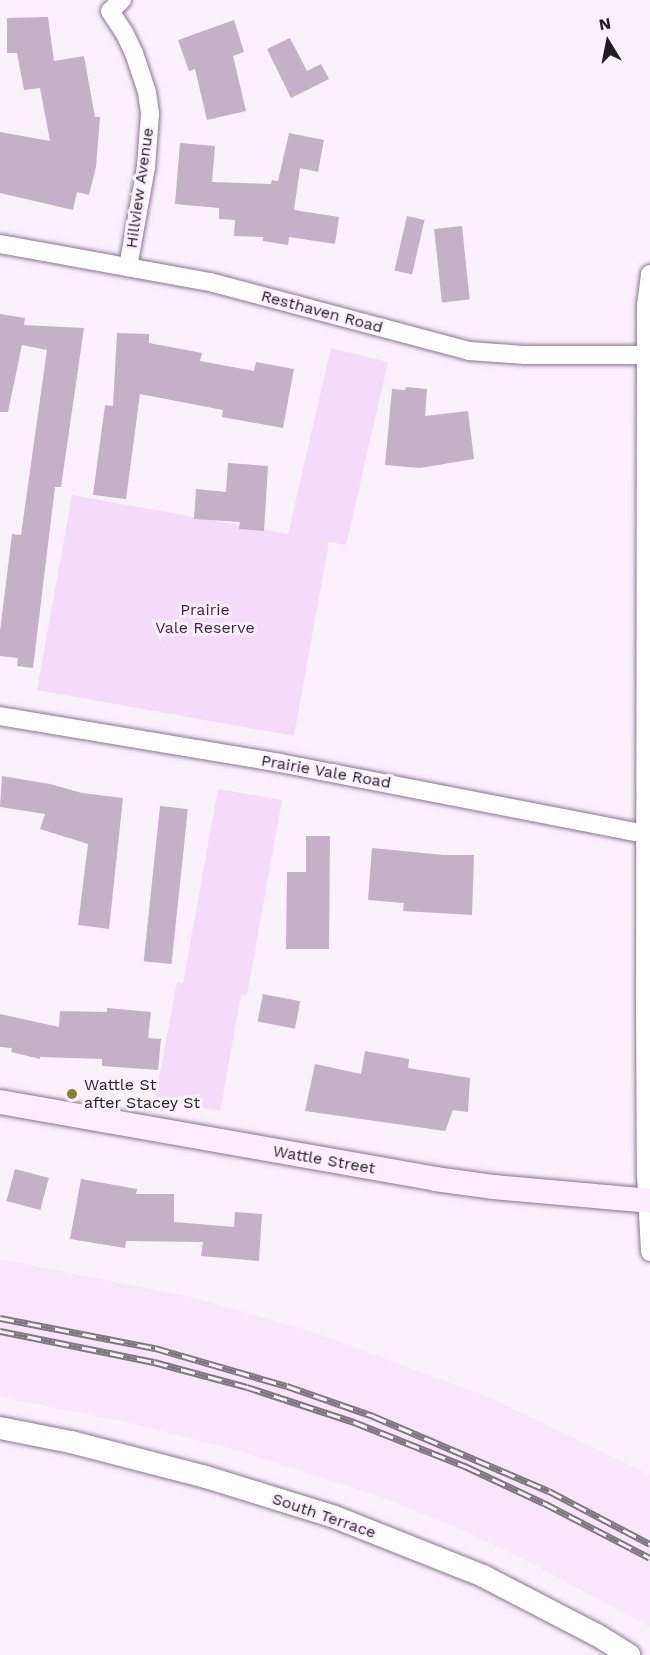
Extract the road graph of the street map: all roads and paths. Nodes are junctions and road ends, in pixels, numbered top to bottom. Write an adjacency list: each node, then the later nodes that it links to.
1 (111, 4): 3 (street, Hillview Avenue)
2 (0, 244): 3 (street, Resthaven Road)
3 (128, 267): 5 (street, Resthaven Road)
4 (650, 274): 5 (street)
5 (646, 355): 7 (street)
6 (0, 716): 7 (street, Prairie Vale Road)
7 (649, 835): 9 (street)
8 (0, 1102): 9 (main road, Wattle Street)
9 (648, 1200): 10 (street)
10 (650, 1252)
11 (0, 1428): 12 (street, South Terrace)
12 (629, 1655)

